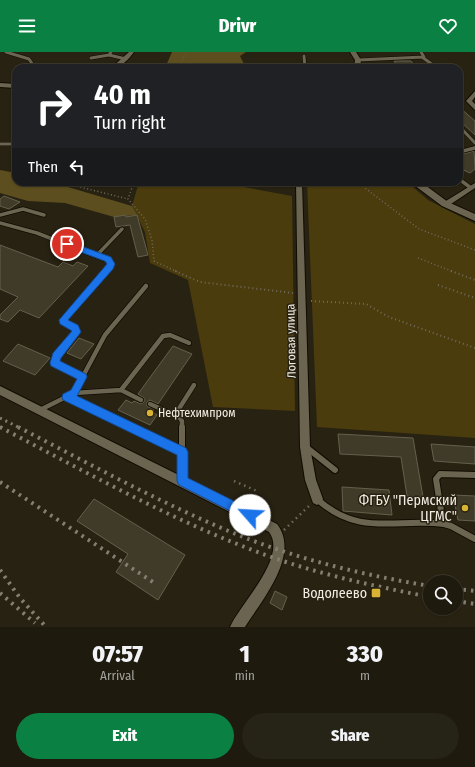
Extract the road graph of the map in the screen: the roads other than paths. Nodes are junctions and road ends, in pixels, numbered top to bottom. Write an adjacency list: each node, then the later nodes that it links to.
1 (6, 52): 11 (lane)
2 (132, 52): 9 (street)
3 (353, 52): 10 (street)
4 (421, 52): 7 (lane)
5 (110, 53): 8 (lane); 9 (lane)
6 (304, 56): 13 (lane)
7 (422, 57): 10 (lane); 15 (lane)
8 (91, 58)
9 (126, 59): 12 (street)
10 (358, 60): 14 (street)
11 (32, 64)
12 (119, 64)
13 (305, 64)
14 (358, 64)
15 (434, 64)
16 (0, 85): 17 (street)
17 (12, 86)
18 (475, 93): 19 (street)
19 (475, 108)
20 (463, 130): 21 (lane)
21 (475, 143)
22 (0, 144): 23 (lane)
23 (12, 144)
24 (475, 148): 25 (lane)
25 (463, 151)
26 (463, 181): 29 (lane)
27 (300, 186): 49 (street, Логовая улица)
28 (420, 186): 30 (street)
29 (473, 186): 30 (street)
30 (445, 204): 33 (street)
31 (0, 215): 32 (lane)
32 (44, 215)
33 (475, 218)
34 (0, 223): 36 (lane)
35 (122, 229): 36 (lane)
36 (97, 255): 39 (lane)
37 (146, 286): 39 (lane)
38 (189, 343): 42 (lane)
39 (82, 377): 43 (lane)
40 (194, 385): 48 (lane)
41 (0, 390): 47 (street)
42 (121, 390): 43 (lane); 45 (lane)
43 (74, 393): 44 (lane)
44 (67, 397): 47 (lane); 50 (lane)
45 (142, 400)
46 (150, 404): 48 (lane)
47 (40, 410): 53 (street)
48 (175, 415): 50 (lane)
49 (305, 447): 51 (lane); 54 (street, Логовая улица)
50 (183, 452): 53 (lane)
51 (335, 470)
52 (475, 475): 55 (lane)
53 (182, 481): 57 (street)
54 (317, 499): 55 (lane)
55 (443, 524): 56 (lane)
56 (475, 539)
57 (237, 627)

